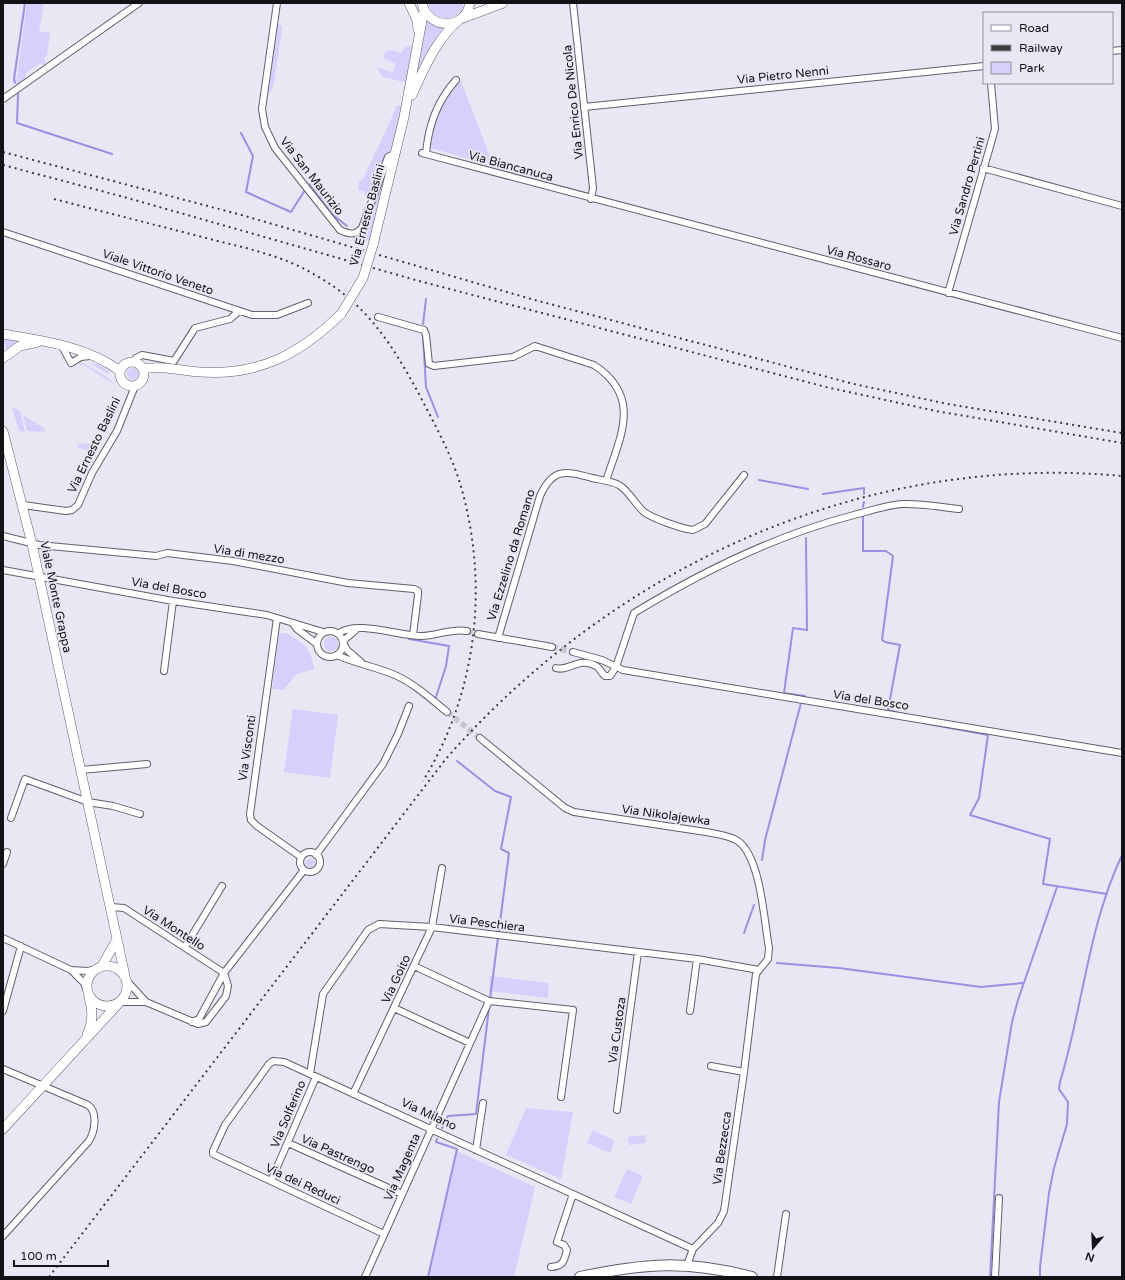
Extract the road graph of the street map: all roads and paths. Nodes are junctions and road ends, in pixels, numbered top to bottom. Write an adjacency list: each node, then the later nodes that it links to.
1 (139, 3): 14 (street)
2 (277, 3): 17 (street, Via San Maurizio)
3 (409, 3): 10 (main road)
4 (416, 3): 8 (main road)
5 (470, 3): 9 (main road)
6 (502, 3): 9 (main road)
7 (572, 3): 16 (street, Via Enrico De Nicola)
8 (423, 7): 9 (main road); 10 (main road, Via Ernesto Baslini)
9 (461, 19): 15 (main road, Via Ernesto Baslini)
10 (418, 36): 15 (main road, Via Ernesto Baslini)
11 (983, 66): 16 (street, Via Pietro Nenni)
12 (456, 80): 19 (street, Via Biancanuca)
13 (991, 84): 18 (street, Via Sandro Pertini)
14 (6, 97)
15 (407, 106): 17 (main road, Via Ernesto Baslini)
16 (584, 107): 19 (street, Via Enrico De Nicola)
17 (396, 153): 35 (main road, Via Ernesto Baslini, bridge)
18 (983, 168): 20 (street); 22 (street, Via Sandro Pertini)
19 (591, 199): 22 (street, Via Rossaro)
20 (1122, 206)
21 (3, 232): 24 (street, Viale Vittorio Veneto)
22 (948, 293): 27 (street, Via Rossaro)
23 (308, 303): 24 (street, Viale Vittorio Veneto)
24 (239, 311): 33 (street)
25 (378, 317): 39 (street)
26 (3, 334): 28 (main road, Via Ernesto Baslini)
27 (1122, 338)
28 (41, 341): 29 (main road, Via Ernesto Baslini); 31 (main road, Via Ernesto Baslini)
29 (62, 346): 30 (main road, Via Ernesto Baslini); 30 (street)
30 (93, 355): 32 (main road, Via Ernesto Baslini)
31 (3, 358)
32 (106, 361): 33 (main road, Via Ernesto Baslini); 34 (main road, Via Ernesto Baslini)
33 (130, 363): 34 (main road); 35 (main road)
34 (120, 372): 36 (main road, Via Ernesto Baslini)
35 (144, 373): 36 (main road, Via Ernesto Baslini)
36 (135, 386): 40 (street, Via Ernesto Baslini)
37 (3, 431): 40 (main road, Viale Monte Grappa)
38 (744, 475): 39 (street, Via Ezzelino da Romano)
39 (606, 482): 55 (street, Via Ezzelino da Romano)
40 (23, 505): 43 (main road, Viale Monte Grappa)
41 (959, 509): 62 (street)
42 (3, 536): 43 (street, Via di mezzo)
43 (32, 544): 45 (main road, Viale Monte Grappa); 54 (street, Via di mezzo)
44 (3, 570): 45 (street, Via del Bosco)
45 (39, 576): 46 (street, Via del Bosco); 70 (main road, Viale Monte Grappa)
46 (173, 601): 47 (street, Via del Bosco); 64 (street)
47 (277, 618): 48 (street, Via del Bosco); 76 (street, Via Visconti)
48 (293, 624): 50 (street, Via del Bosco); 57 (street, Via del Bosco)
49 (357, 629): 52 (street); 54 (street); 56 (street)
50 (323, 632): 52 (street); 57 (street)
51 (467, 632): 54 (street)
52 (339, 634): 56 (street)
53 (478, 634): 55 (street)
54 (412, 635)
55 (498, 638): 58 (street)
56 (344, 642): 60 (street); 61 (street)
57 (317, 644): 60 (street)
58 (552, 647)
59 (573, 652): 62 (street, Via del Bosco)
60 (337, 655): 61 (street)
61 (361, 662): 66 (street)
62 (616, 667): 63 (street); 68 (street, Via del Bosco)
63 (556, 668)
64 (164, 671)
65 (410, 706): 75 (street)
66 (447, 712)
67 (480, 738): 91 (street, Via Nikolajewka)
68 (1122, 753)
69 (147, 764): 70 (street)
70 (81, 770): 71 (main road, Viale Monte Grappa)
71 (88, 802): 72 (street); 73 (street); 81 (main road, Viale Monte Grappa)
72 (140, 814)
73 (11, 818)
74 (7, 852): 77 (street)
75 (316, 855): 76 (street); 79 (street)
76 (301, 857): 79 (street)
77 (3, 864)
78 (442, 868): 82 (street, Via Goito)
79 (304, 870): 93 (street)
80 (222, 886): 86 (street)
81 (110, 907): 84 (main road, Viale Monte Grappa); 86 (street, Via Montello)
82 (432, 927): 87 (street, Via Peschiera); 89 (street, Via Goito); 110 (street, Via Peschiera)
83 (3, 938): 85 (street)
84 (116, 941): 90 (main road); 94 (main road, Viale Monte Grappa)
85 (21, 946): 92 (street); 102 (street)
86 (185, 947): 93 (street, Via Montello)
87 (638, 952): 88 (street, Via Peschiera); 116 (street, Via Custoza)
88 (697, 959): 91 (street, Via Peschiera); 103 (street)
89 (414, 966): 98 (street); 101 (street, Via Goito)
90 (99, 968): 92 (street); 94 (main road); 97 (main road)
91 (760, 969): 109 (street, Via Nikolajewka)
92 (71, 970): 97 (street)
93 (224, 973): 95 (street); 96 (street)
94 (126, 979): 99 (main road); 100 (street)
95 (218, 987): 96 (street); 104 (street)
96 (227, 992): 104 (street)
97 (88, 993): 99 (main road); 105 (main road)
98 (489, 1001): 106 (street, Via Magenta); 114 (street)
99 (120, 1002): 100 (street); 105 (main road)
100 (146, 1002): 104 (street)
101 (394, 1008): 106 (street); 113 (street, Via Goito)
102 (3, 1011)
103 (690, 1011)
104 (192, 1022)
105 (85, 1040): 112 (main road)
106 (470, 1043): 118 (street, Via Magenta)
107 (711, 1066): 109 (street)
108 (3, 1069): 112 (street)
109 (744, 1072): 129 (street, Via Bezzecca)
110 (310, 1074): 111 (street, Via Milano); 121 (street, Via Milano)
111 (316, 1077): 113 (street, Via Milano); 119 (street, Via Solferino)
112 (42, 1086): 117 (main road); 128 (street)
113 (354, 1094): 118 (street, Via Milano)
114 (561, 1097)
115 (483, 1103): 120 (street)
116 (617, 1110)
117 (3, 1129)
118 (431, 1130): 120 (street, Via Milano); 123 (street, Via Magenta)
119 (288, 1143): 122 (street, Via Solferino); 123 (street, Via Pastrengo)
120 (476, 1150): 124 (street, Via Milano)
121 (213, 1154): 122 (street, Via dei Reduci)
122 (271, 1181): 127 (street, Via dei Reduci)
123 (402, 1194): 127 (street, Via Magenta)
124 (573, 1194): 129 (street, Via Milano); 131 (street)
125 (999, 1198): 136 (street)
126 (786, 1214): 135 (street)
127 (384, 1234): 132 (street, Via Magenta)
128 (3, 1236)
129 (693, 1249): 130 (street)
130 (687, 1265): 133 (main road); 134 (main road)
131 (551, 1267)
132 (365, 1277)
133 (580, 1277)
134 (752, 1277)
135 (777, 1277)
136 (995, 1277)

